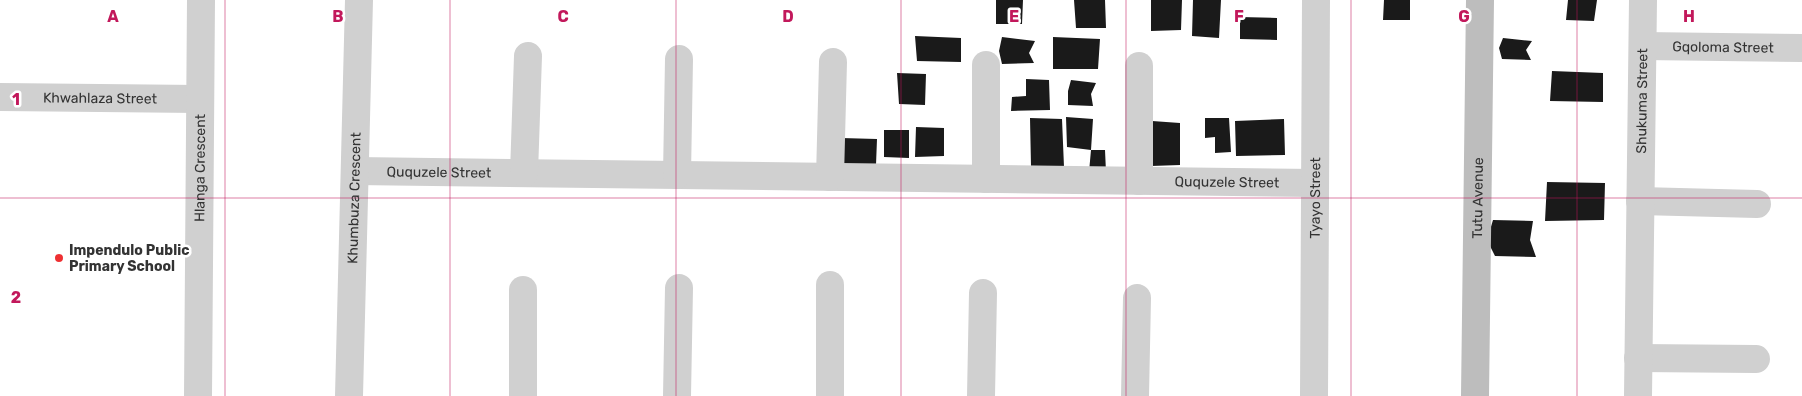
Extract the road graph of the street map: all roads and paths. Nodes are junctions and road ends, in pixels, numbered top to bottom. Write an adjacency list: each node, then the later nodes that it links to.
1 (201, 0): 14 (street, Hlanga Crescent)
2 (359, 0): 15 (street, Khumbuza Crescent)
3 (1316, 0): 21 (street, Tyayo Street)
4 (1480, 0): 39 (street, Tutu Avenue)
5 (1644, 0): 6 (street, Shukuma Street)
6 (1643, 46): 7 (street, Gqoloma Street); 22 (street, Shukuma Street)
7 (1802, 48)
8 (528, 56): 16 (street)
9 (679, 59): 17 (street)
10 (833, 62): 18 (street)
11 (986, 65): 19 (street)
12 (1140, 66): 20 (street)
13 (0, 97): 14 (street, Khwahlaza Street)
14 (199, 99): 31 (street, Hlanga Crescent)
15 (355, 171): 16 (street, Ququzele Street); 32 (street, Khumbuza Crescent)
16 (524, 173): 17 (street, Ququzele Street)
17 (677, 175): 18 (street, Ququzele Street)
18 (830, 177): 19 (street, Ququzele Street)
19 (986, 179): 20 (street, Ququzele Street)
20 (1139, 182): 21 (street, Ququzele Street)
21 (1315, 183): 38 (street, Tyayo Street)
22 (1640, 201): 23 (street); 29 (street, Shukuma Street)
23 (1757, 204)
24 (830, 285): 35 (street)
25 (679, 288): 34 (street)
26 (523, 290): 33 (street)
27 (984, 293): 36 (street)
28 (1137, 298): 37 (street)
29 (1638, 358): 30 (street); 40 (street, Shukuma Street)
30 (1756, 359)
31 (198, 396)
32 (349, 396)
33 (523, 396)
34 (677, 396)
35 (830, 396)
36 (981, 396)
37 (1135, 396)
38 (1314, 396)
39 (1475, 396)
40 (1638, 396)

